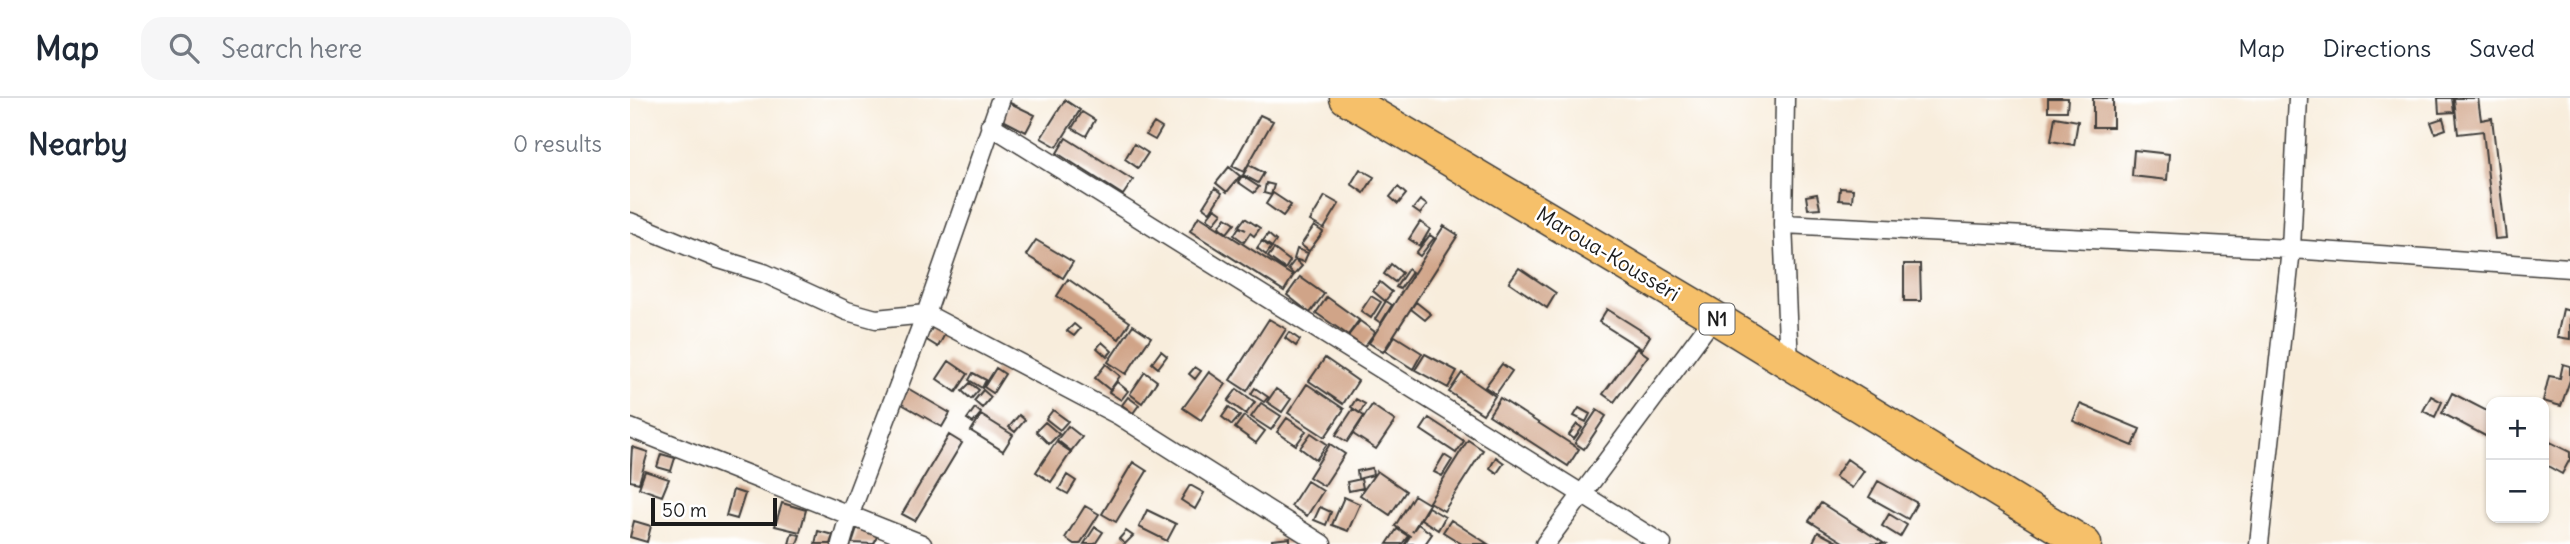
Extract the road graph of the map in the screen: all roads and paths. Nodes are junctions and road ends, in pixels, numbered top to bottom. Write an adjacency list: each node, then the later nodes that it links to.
1 (1001, 98): 5 (street)
2 (1346, 98): 11 (highway, Maroua-Kousséri / N1)
3 (1785, 98): 7 (street)
4 (2298, 98): 8 (street)
5 (990, 125): 10 (street); 14 (street)
6 (630, 222): 10 (street)
7 (1783, 225): 8 (street); 12 (street)
8 (2291, 249): 9 (street); 22 (street)
9 (2570, 268)
10 (926, 314): 15 (street); 18 (street)
11 (1714, 317): 12 (highway, Maroua-Kousséri / N1); 14 (street)
12 (1789, 364): 21 (highway, Maroua-Kousséri / N1)
13 (630, 428): 15 (street)
14 (1583, 496): 19 (street); 20 (street)
15 (849, 516): 16 (street); 17 (street)
16 (841, 544)
17 (922, 544)
18 (1322, 544)
19 (1545, 544)
20 (1662, 544)
21 (2085, 544)
22 (2259, 544)

